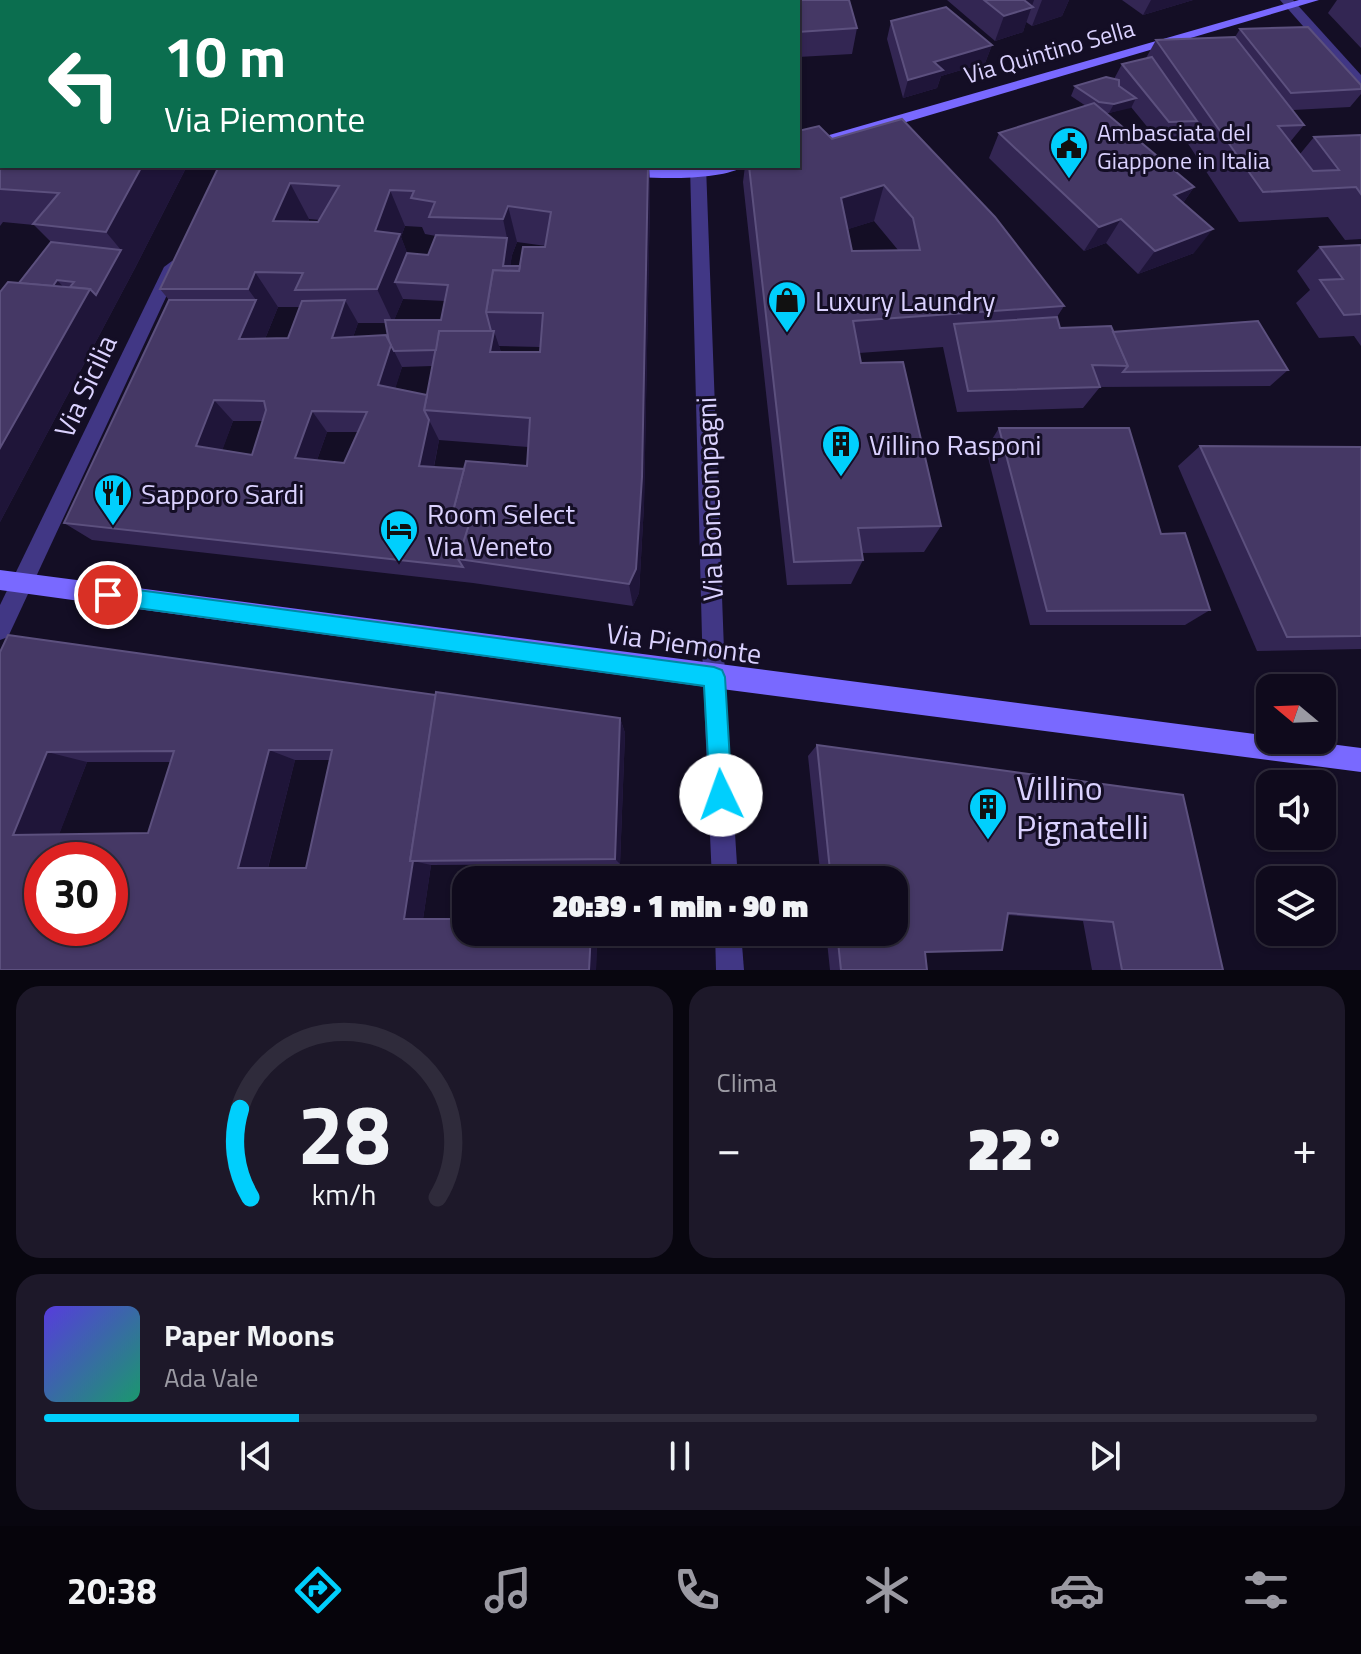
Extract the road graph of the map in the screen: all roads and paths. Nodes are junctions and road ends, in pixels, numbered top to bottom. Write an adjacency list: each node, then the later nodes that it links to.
1 (1313, 0): 2 (street, Via Quintino Sella)
2 (1289, 3): 3 (street); 4 (street, Via Quintino Sella)
3 (1361, 83)
4 (800, 148)
5 (603, 169): 6 (street)
6 (698, 169): 11 (street, Via Boncompagni)
7 (180, 251): 9 (street, Via Sicilia)
8 (0, 580): 9 (street, Via Piemonte)
9 (23, 583): 10 (street, Via Sicilia); 11 (street, Via Piemonte)
10 (0, 629)
11 (714, 677): 12 (street, Via Piemonte); 13 (street, Via Boncompagni)
12 (1361, 760)
13 (724, 866)
14 (729, 946): 15 (street)
15 (730, 970)

